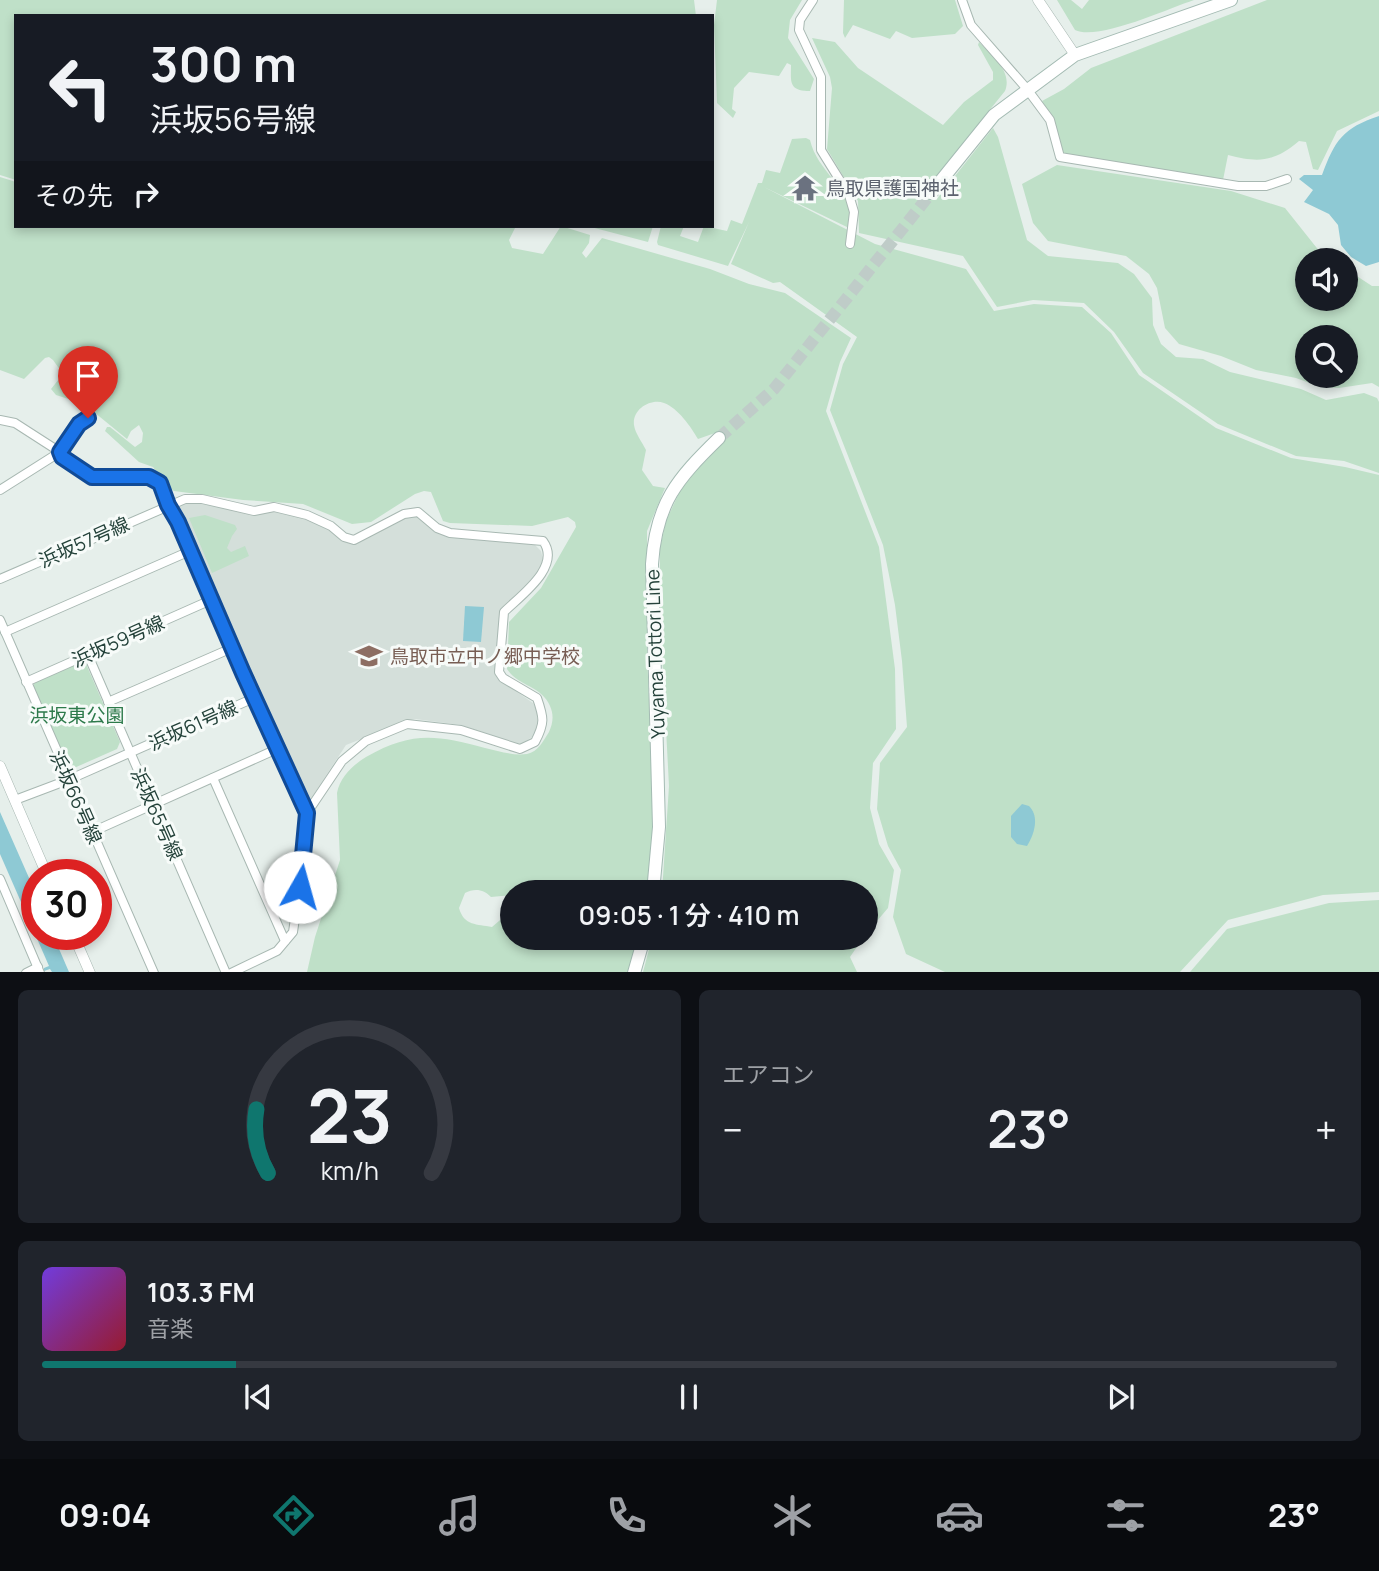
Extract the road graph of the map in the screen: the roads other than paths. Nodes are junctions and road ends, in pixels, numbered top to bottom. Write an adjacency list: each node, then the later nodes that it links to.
1 (813, 0): 9 (street)
2 (962, 0): 6 (street)
3 (1038, 0): 5 (street)
4 (1231, 0): 5 (main road)
5 (1075, 55): 6 (main road)
6 (1027, 89): 7 (street); 8 (main road)
7 (1287, 179)
8 (932, 192)
9 (850, 244)
10 (88, 418): 13 (street)
11 (0, 420): 13 (street)
12 (719, 438): 37 (main road, Yuyama Tottori Line)
13 (60, 452): 14 (street); 15 (street)
14 (0, 490)
15 (168, 505): 16 (street); 17 (street, 浜坂57号線); 33 (street, 浜坂57号線)
16 (190, 551): 18 (street); 20 (street)
17 (0, 579)
18 (211, 600): 21 (street); 22 (street, 浜坂59号線)
19 (0, 620): 20 (street, 浜坂66号線)
20 (5, 632): 23 (street, 浜坂66号線)
21 (232, 648): 24 (street); 25 (street)
22 (88, 655): 23 (street, 浜坂59号線); 25 (street, 浜坂65号線)
23 (26, 682): 30 (street, 浜坂66号線)
24 (254, 698): 26 (street); 27 (street, 浜坂61号線)
25 (108, 702): 27 (street, 浜坂65号線)
26 (277, 749): 29 (street); 33 (street)
27 (130, 753): 30 (street, 浜坂61号線); 32 (street, 浜坂65号線)
28 (0, 766): 31 (street)
29 (213, 778): 32 (street); 38 (street)
30 (68, 780): 31 (street, 浜坂61号線); 34 (street, 浜坂66号線)
31 (15, 800): 35 (street)
32 (152, 804): 34 (street); 45 (street, 浜坂65号線)
33 (307, 813): 38 (street)
34 (92, 832): 44 (street, 浜坂66号線)
35 (40, 859)
36 (0, 879): 41 (street)
37 (654, 880)
38 (285, 941): 46 (street)
39 (80, 950): 43 (street)
40 (640, 950): 47 (main road)
41 (39, 970): 42 (street)
42 (26, 972)
43 (90, 972)
44 (154, 972)
45 (226, 972)
46 (231, 972)
47 (634, 972)

